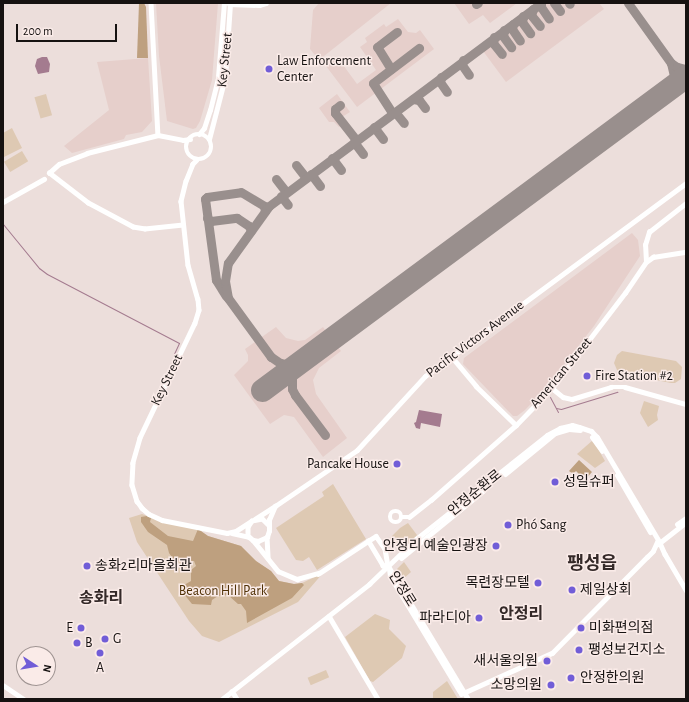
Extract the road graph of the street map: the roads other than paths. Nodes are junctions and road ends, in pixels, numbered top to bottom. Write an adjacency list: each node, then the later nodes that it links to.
1 (151, 3): 6 (street)
2 (224, 3): 3 (main road); 5 (main road, Key Street)
3 (230, 3): 4 (main road); 8 (main road, Key Street)
4 (266, 3)
5 (199, 134): 7 (street); 8 (street)
6 (158, 135): 9 (street); 18 (street)
7 (190, 139): 9 (street); 10 (street)
8 (209, 139): 12 (street)
9 (183, 140): 10 (street)
10 (186, 146): 11 (street)
11 (192, 158): 12 (street); 13 (street)
12 (198, 160): 13 (street)
13 (193, 164): 18 (street, Key Street)
14 (44, 179): 16 (street)
15 (686, 183): 21 (main road, Pacific Victors Avenue)
16 (3, 202)
17 (686, 203): 20 (street)
18 (183, 225): 31 (street, Key Street)
19 (686, 252): 20 (street)
20 (646, 262): 22 (street, American Street)
21 (452, 356): 24 (street); 25 (main road, Pacific Victors Avenue)
22 (552, 388): 23 (street); 24 (street, American Street)
23 (686, 404)
24 (516, 425): 26 (street, American Street)
25 (275, 506): 28 (street); 30 (street)
26 (402, 518)
27 (686, 518): 35 (main road)
28 (252, 521): 30 (street); 31 (street); 33 (street)
29 (686, 522): 35 (main road)
30 (268, 525): 32 (street)
31 (229, 532): 33 (street, Key Street)
32 (267, 537): 33 (street); 36 (street)
33 (251, 539): 36 (street)
34 (368, 541): 36 (street); 37 (street); 37 (street)
35 (658, 542): 37 (main road, 안정순환로); 37 (main road, 안정순환로); 38 (street, 안정순환로); 42 (street)
36 (268, 558)
37 (388, 566): 39 (main road, 안정순환로); 42 (main road, 안정로)
38 (686, 590)
39 (329, 616): 41 (main road, 안정순환로); 46 (street)
40 (3, 685): 43 (street)
41 (232, 691): 44 (main road, 안정순환로); 45 (street)
42 (463, 695): 47 (main road, 안정로)
43 (24, 699)
44 (222, 699)
45 (237, 699)
46 (378, 699)
47 (468, 699)

